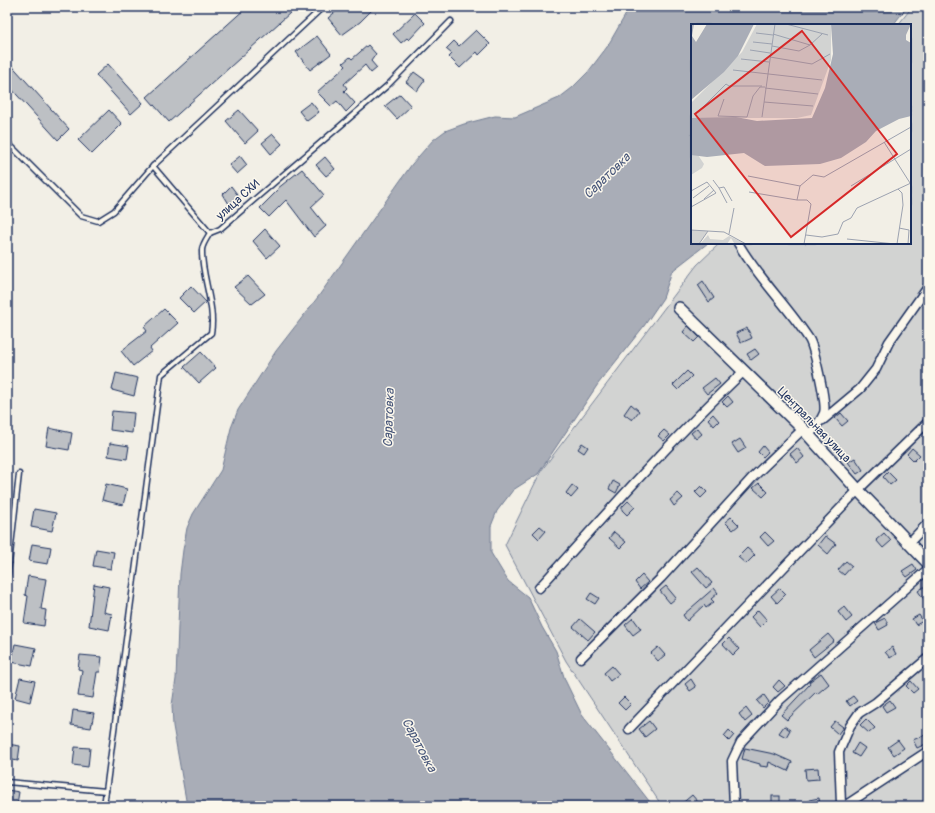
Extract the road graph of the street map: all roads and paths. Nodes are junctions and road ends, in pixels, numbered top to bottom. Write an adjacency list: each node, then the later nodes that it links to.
1 (324, 7): 4 (lane)
2 (451, 21): 5 (lane, улица СХИ)
3 (7, 142): 4 (lane)
4 (153, 166): 5 (lane, улица СХИ)
5 (210, 233): 26 (lane)
6 (739, 244): 11 (street)
7 (928, 287): 11 (street)
8 (678, 308): 9 (street, Центральная улица)
9 (743, 372): 12 (street, Центральная улица); 20 (street)
10 (928, 422): 14 (street)
11 (818, 424): 12 (street)
12 (806, 432): 14 (street, Центральная улица); 21 (street)
13 (19, 474): 19 (lane)
14 (858, 490): 16 (street, Центральная улица); 23 (street)
15 (928, 524): 16 (street)
16 (909, 543): 17 (street, Центральная улица)
17 (928, 563)
18 (928, 568): 29 (street)
19 (7, 582)
20 (539, 588)
21 (581, 658)
22 (928, 658): 27 (street)
23 (629, 729)
24 (928, 751): 27 (street)
25 (7, 782): 26 (lane)
26 (106, 791): 28 (lane)
27 (841, 805)
28 (104, 806)
29 (734, 806)

